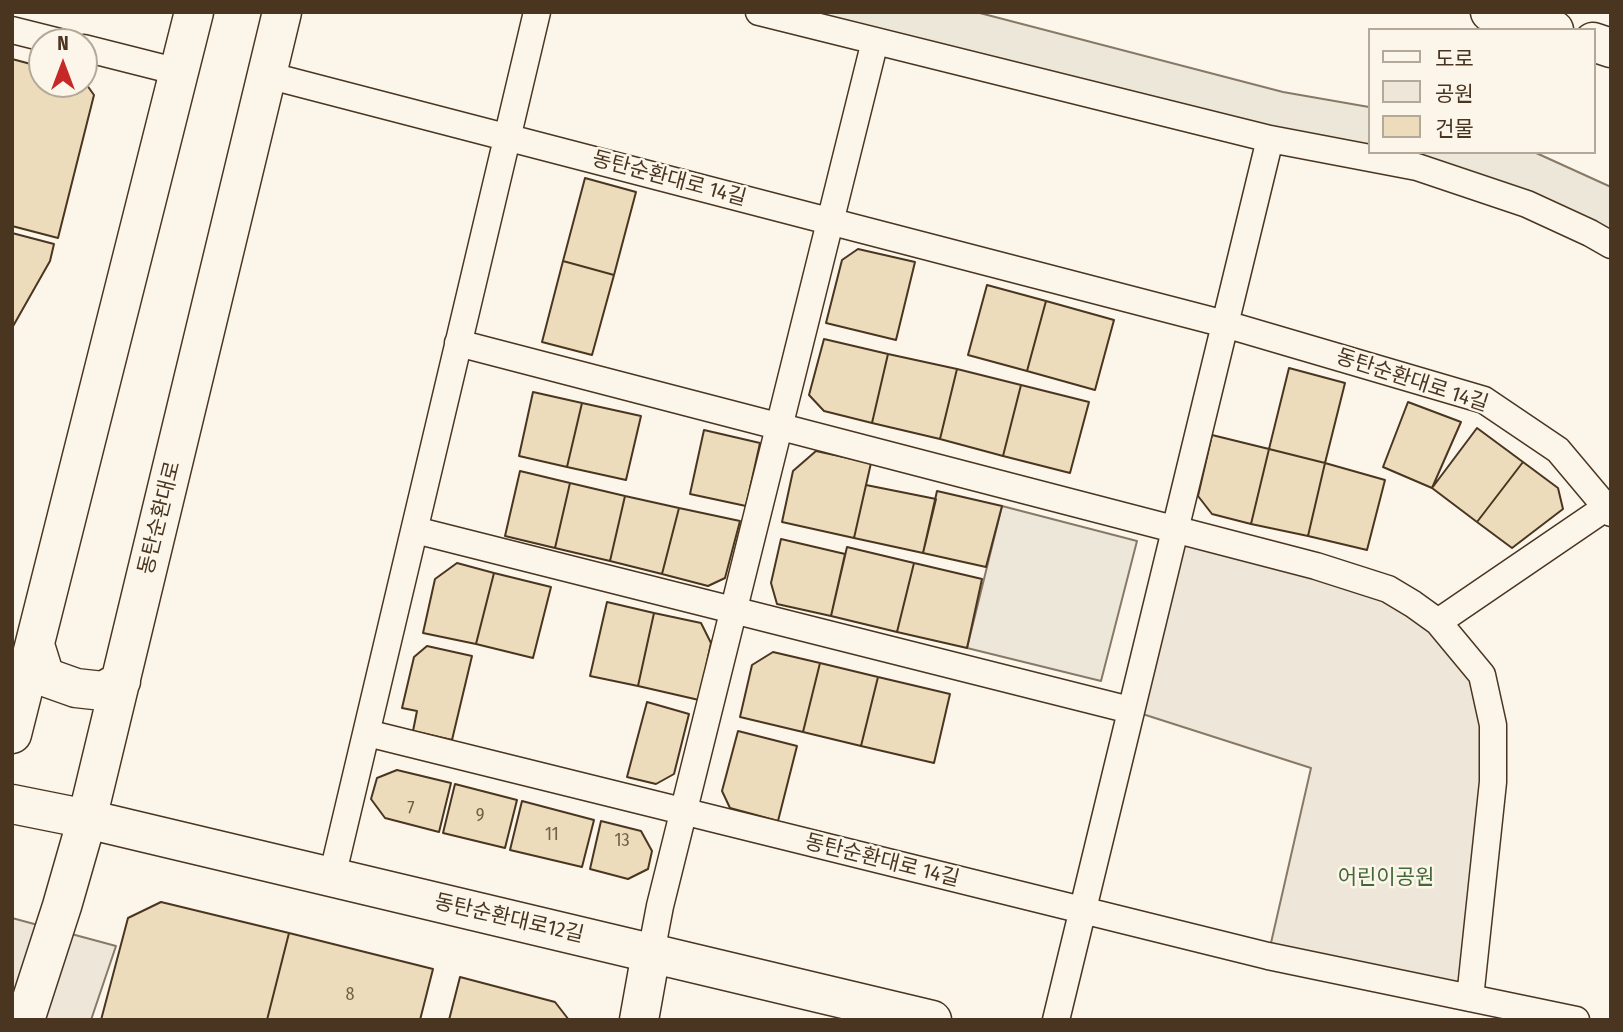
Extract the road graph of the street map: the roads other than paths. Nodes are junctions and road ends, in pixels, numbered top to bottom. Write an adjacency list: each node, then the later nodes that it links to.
1 (194, 12): 9 (main road)
2 (282, 12): 10 (main road, 동탄순환대로)
3 (537, 12): 11 (street)
4 (759, 12): 7 (street)
5 (1490, 12): 6 (main road)
6 (1547, 28)
7 (875, 41): 12 (street); 13 (street)
8 (98, 52): 9 (street)
9 (179, 72): 23 (main road)
10 (267, 75): 11 (street, 동탄순환대로 14길); 24 (main road, 동탄순환대로)
11 (507, 137): 13 (street, 동탄순환대로 14길); 16 (street)
12 (1270, 139): 14 (street); 15 (street)
13 (830, 221): 15 (street, 동탄순환대로 14길); 17 (street)
14 (1611, 245)
15 (1225, 324): 18 (street, 동탄순환대로 14길); 19 (street)
16 (458, 343): 17 (street); 20 (street)
17 (779, 426): 19 (street); 21 (street)
18 (1609, 508): 22 (street, 동탄순환대로 14길)
19 (1174, 529): 22 (street); 25 (street)
20 (415, 530): 21 (street); 26 (street)
21 (734, 610): 25 (street); 29 (street)
22 (1438, 622): 34 (street)
23 (35, 645): 24 (main road); 27 (main road)
24 (121, 681): 30 (main road, 동탄순환대로)
25 (1130, 710): 32 (street)
26 (367, 733): 29 (street, 동탄순환대로 14길); 31 (street)
27 (12, 734)
28 (12, 804): 30 (main road, 동탄순환대로12길)
29 (683, 812): 32 (street, 동탄순환대로 14길); 33 (street)
30 (87, 819): 31 (main road, 동탄순환대로12길); 35 (main road, 동탄순환대로)
31 (332, 877): 33 (main road, 동탄순환대로12길)
32 (1081, 910): 34 (street, 동탄순환대로 14길); 38 (street)
33 (651, 953): 36 (main road); 37 (main road, 동탄순환대로12길)
34 (1470, 998): 39 (street, 동탄순환대로 14길)
35 (25, 1020)
36 (639, 1020)
37 (932, 1020)
38 (1056, 1020)
39 (1576, 1020)

